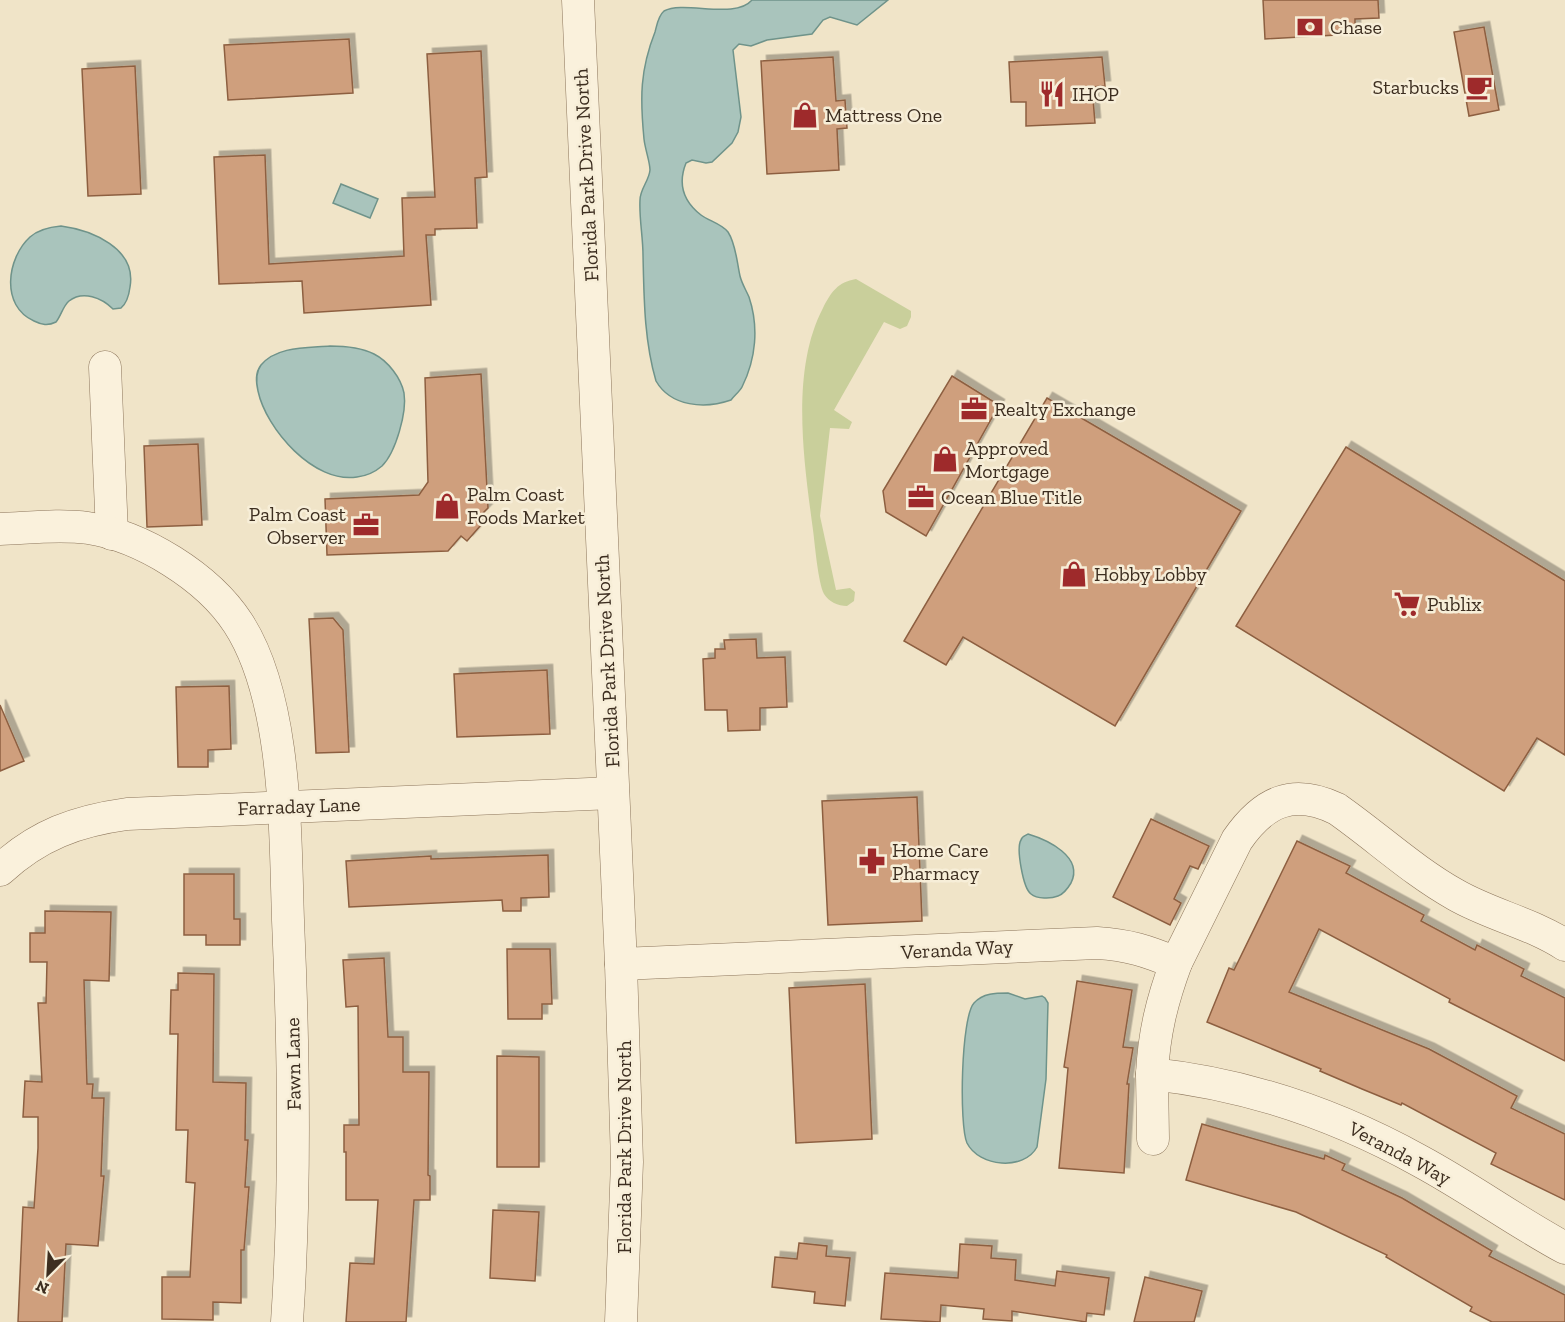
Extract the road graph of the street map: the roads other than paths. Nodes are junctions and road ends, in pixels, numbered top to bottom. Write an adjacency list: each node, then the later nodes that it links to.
1 (578, 0): 5 (street, Florida Park Drive North)
2 (105, 367): 4 (street)
3 (0, 530): 4 (street, Fawn Lane)
4 (112, 534): 6 (street, Fawn Lane)
5 (613, 793): 6 (street, Farraday Lane); 10 (street, Florida Park Drive North)
6 (284, 806): 7 (street, Farraday Lane); 14 (street, Fawn Lane)
7 (0, 870)
8 (1565, 945): 9 (street)
9 (1176, 963): 10 (street, Veranda Way); 11 (street)
10 (621, 964): 15 (street, Florida Park Drive North)
11 (1152, 1074): 12 (street); 13 (street, Veranda Way)
12 (1153, 1139)
13 (1565, 1248)
14 (286, 1322)
15 (621, 1322)

